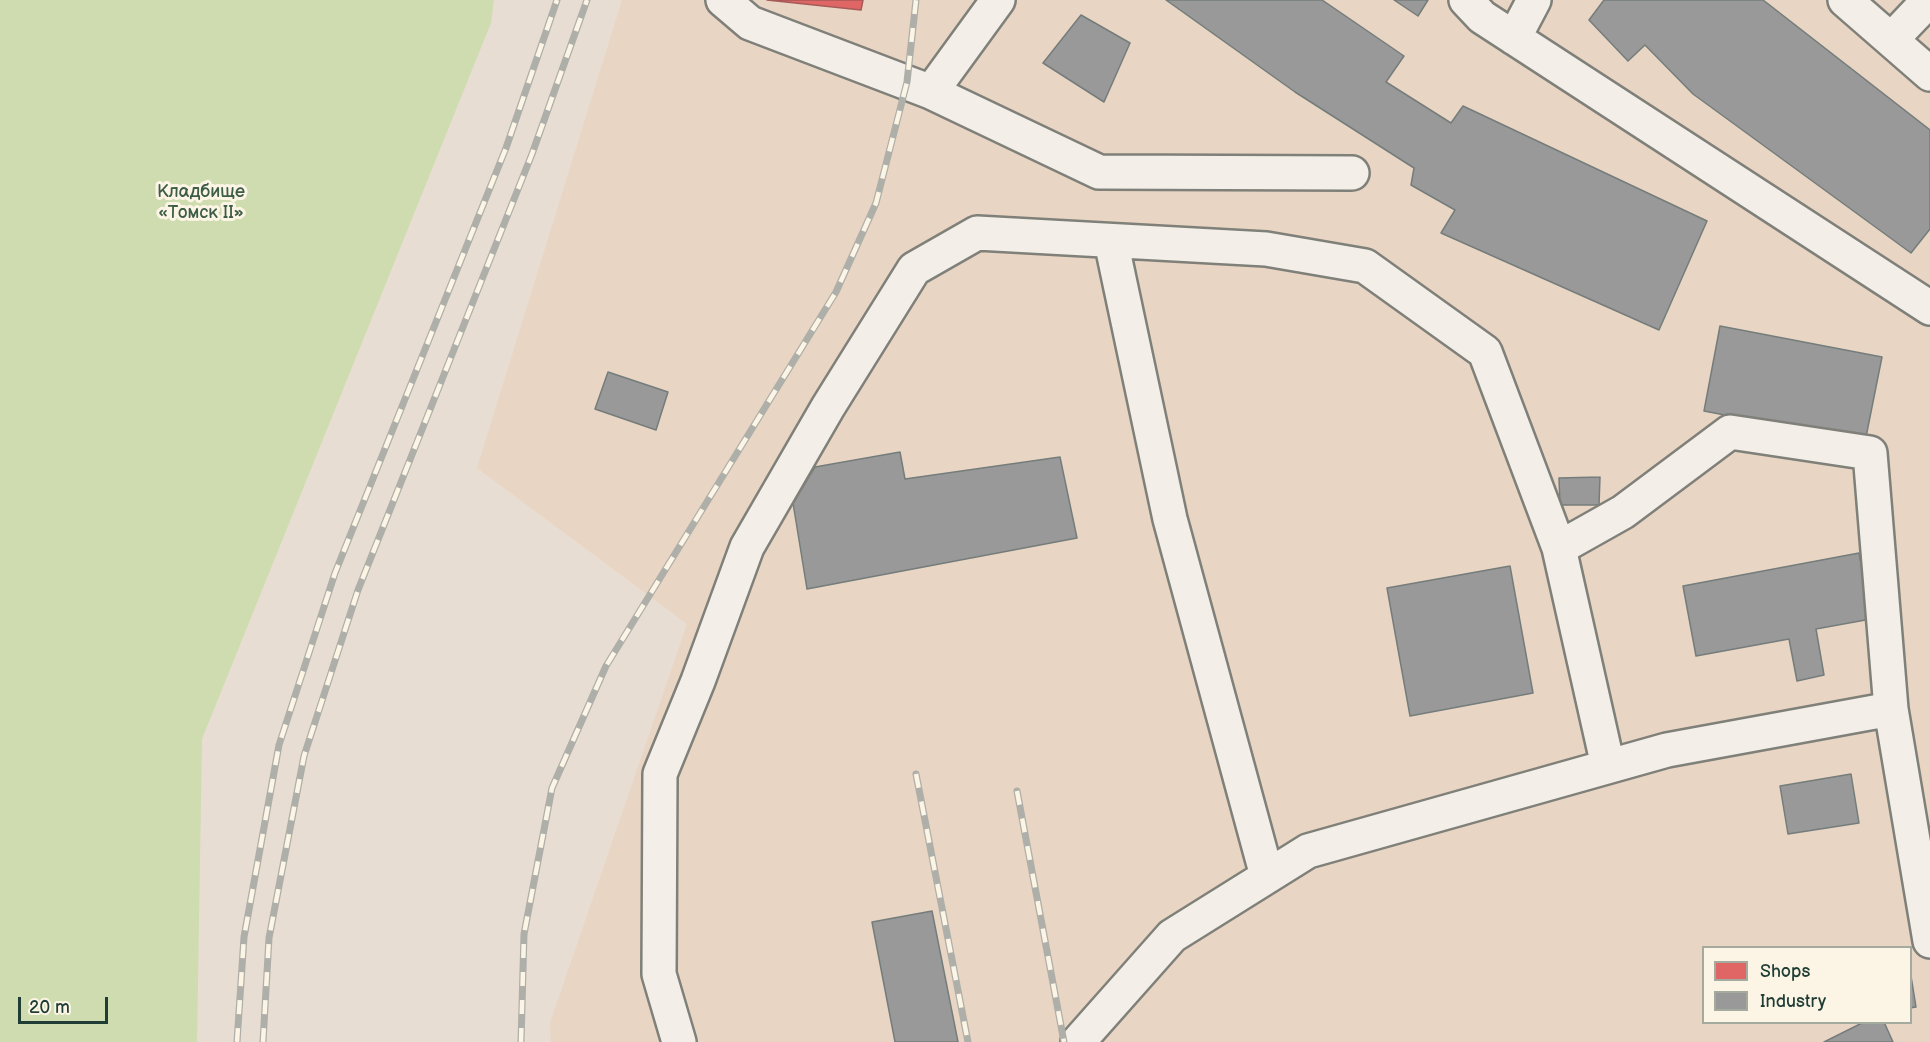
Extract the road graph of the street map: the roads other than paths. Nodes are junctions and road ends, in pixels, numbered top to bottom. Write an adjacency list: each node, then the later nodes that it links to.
1 (723, 0): 10 (lane)
2 (998, 0): 10 (lane)
3 (1466, 0): 7 (lane)
4 (1534, 0): 7 (lane)
5 (1845, 0): 8 (lane)
6 (1929, 0): 8 (lane)
7 (1514, 38): 13 (lane)
8 (1891, 40): 9 (lane)
9 (1930, 74)
10 (931, 92): 11 (lane)
11 (1352, 173)
12 (1111, 241): 14 (lane); 17 (lane); 19 (lane)
13 (1930, 307)
14 (1559, 548): 15 (lane); 16 (lane)
15 (1891, 709): 16 (lane); 18 (lane)
16 (1608, 766): 17 (lane)
17 (1267, 876): 20 (lane)
18 (1930, 941)
19 (679, 1042)
20 (1078, 1042)

